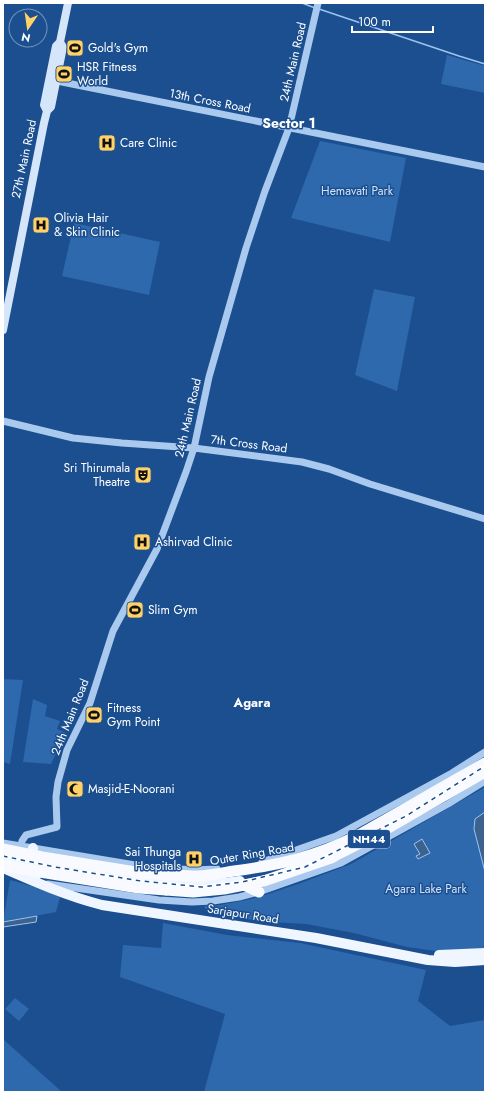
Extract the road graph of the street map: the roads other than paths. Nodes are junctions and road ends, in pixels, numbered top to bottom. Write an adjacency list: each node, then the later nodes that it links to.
1 (68, 3): 3 (main road, 27th Main Road)
2 (318, 6): 4 (street, 24th Main Road)
3 (53, 80): 4 (street, 13th Cross Road); 6 (main road, 27th Main Road)
4 (289, 128): 5 (street, 13th Cross Road); 8 (street, 24th Main Road)
5 (485, 167)
6 (3, 330)
7 (3, 421): 8 (street, 7th Cross Road)
8 (194, 448): 9 (street, 7th Cross Road); 15 (street, 24th Main Road)
9 (485, 519)
10 (485, 752): 16 (street)
11 (485, 763): 17 (highway, Outer Ring Road / NH44, bridge)
12 (485, 772): 23 (highway, Outer Ring Road / NH44)
13 (485, 781): 27 (street)
14 (3, 843): 15 (street)
15 (21, 846): 16 (street)
16 (33, 848): 20 (main road)
17 (3, 849)
18 (3, 854): 20 (main road)
19 (3, 859): 20 (main road, Outer Ring Road)
20 (31, 862): 23 (main road, Outer Ring Road); 26 (main road, Sarjapur Road)
21 (3, 866): 24 (main road, Sarjapur Road); 25 (highway, Outer Ring Road / NH44, bridge)
22 (3, 874): 24 (street)
23 (264, 881): 25 (highway, Outer Ring Road / NH44)
24 (34, 882): 26 (street); 29 (main road, Sarjapur Road)
25 (244, 885): 27 (highway)
26 (64, 886): 27 (street); 28 (main road, Sarjapur Road)
27 (259, 892)
28 (485, 953)
29 (485, 960)

